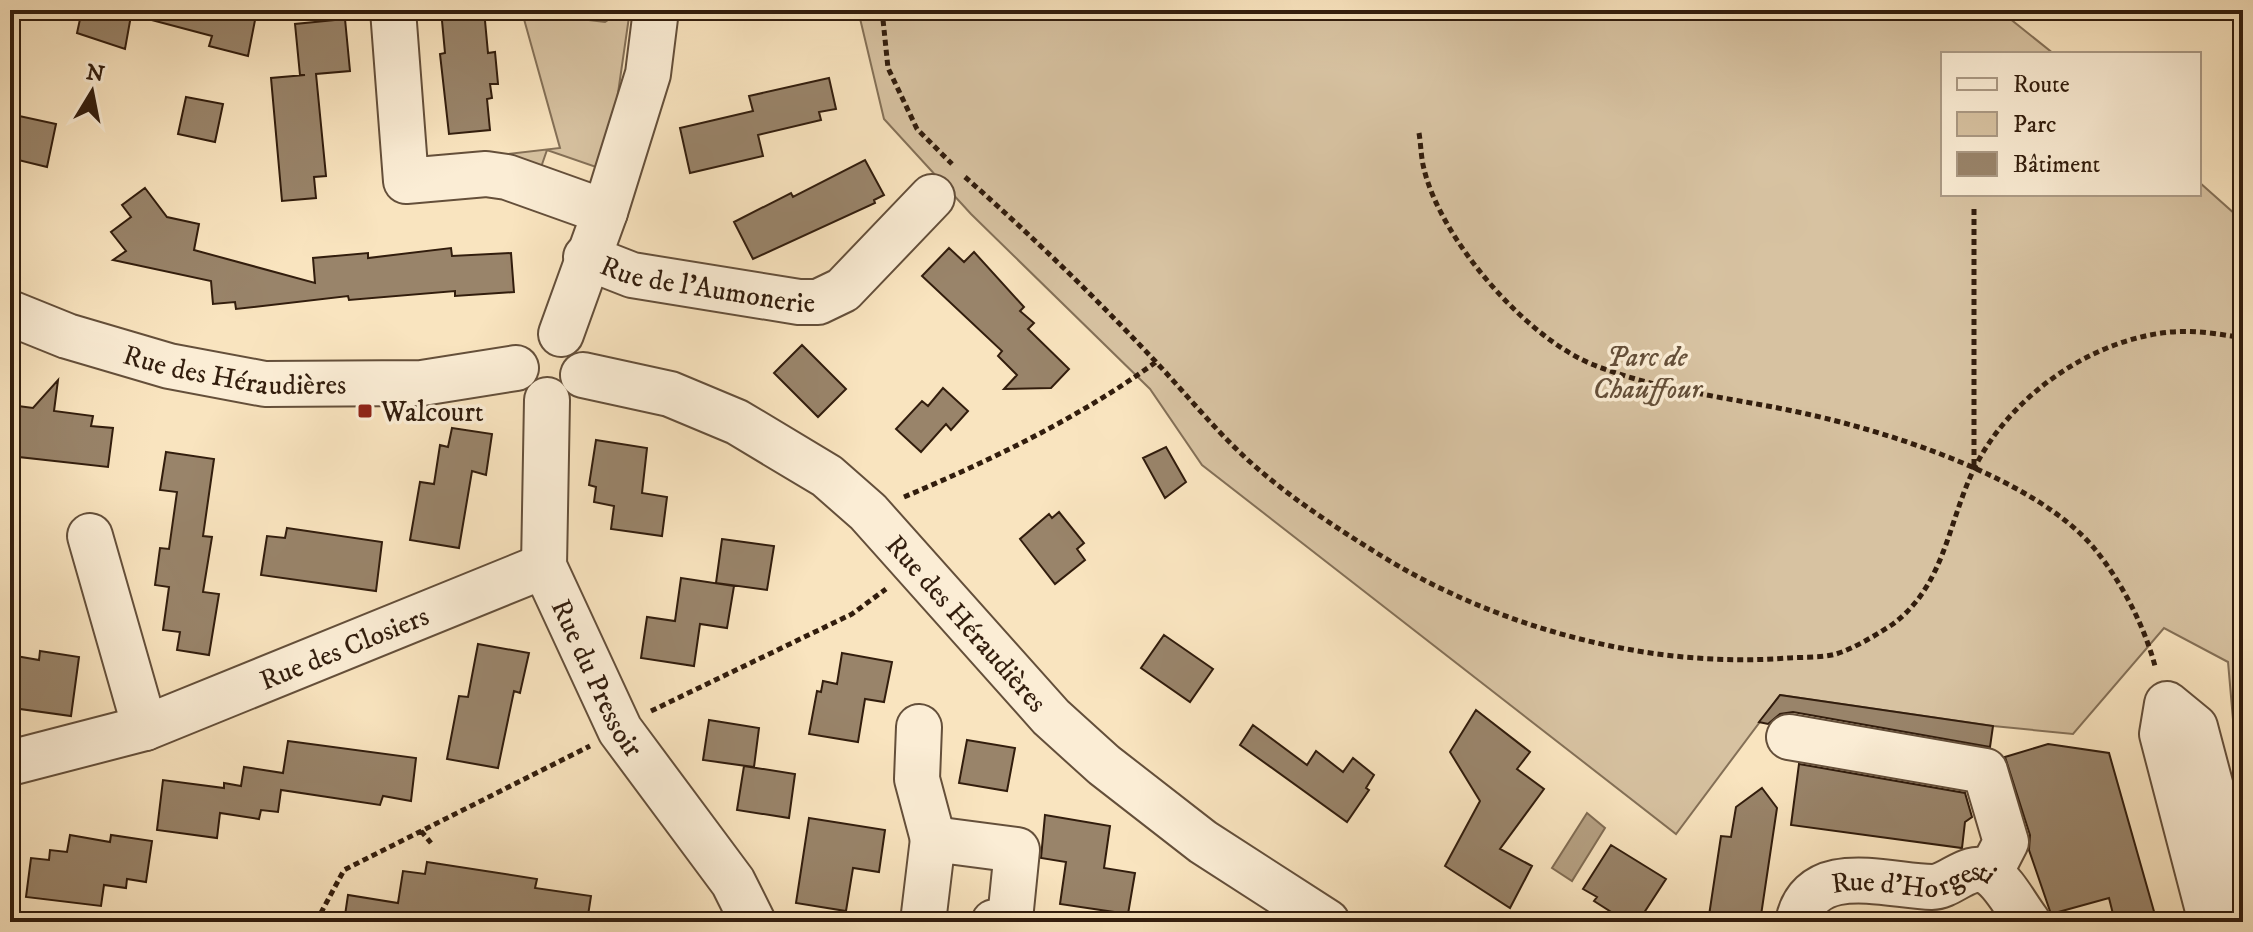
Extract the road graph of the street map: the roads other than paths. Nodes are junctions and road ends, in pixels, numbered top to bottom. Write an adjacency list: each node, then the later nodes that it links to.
1 (393, 10): 4 (street)
2 (656, 10): 4 (street)
3 (932, 197): 5 (street, Rue de l’Aumonerie)
4 (605, 212): 5 (street)
5 (586, 257): 7 (street)
6 (10, 313): 8 (street, Rue des Héraudières)
7 (561, 334): 8 (street); 9 (street)
8 (516, 368): 10 (street)
9 (583, 375): 10 (street); 23 (street, Rue des Héraudières)
10 (547, 400): 12 (street, Rue du Pressoir)
11 (90, 536): 14 (street)
12 (544, 566): 14 (street, Rue des Closiers); 21 (street, Rue du Pressoir)
13 (919, 727): 17 (street)
14 (145, 728): 16 (street, Rue des Closiers)
15 (1789, 737): 18 (street)
16 (10, 763)
17 (933, 839): 20 (street); 22 (street)
18 (1990, 873): 24 (street, Rue d'Horgesti); 25 (street, Rue d'Horgesti)
19 (2243, 908): 26 (street)
20 (1006, 921)
21 (753, 922)
22 (923, 922)
23 (1327, 922)
24 (1798, 922)
25 (2028, 922)
26 (2211, 922)

